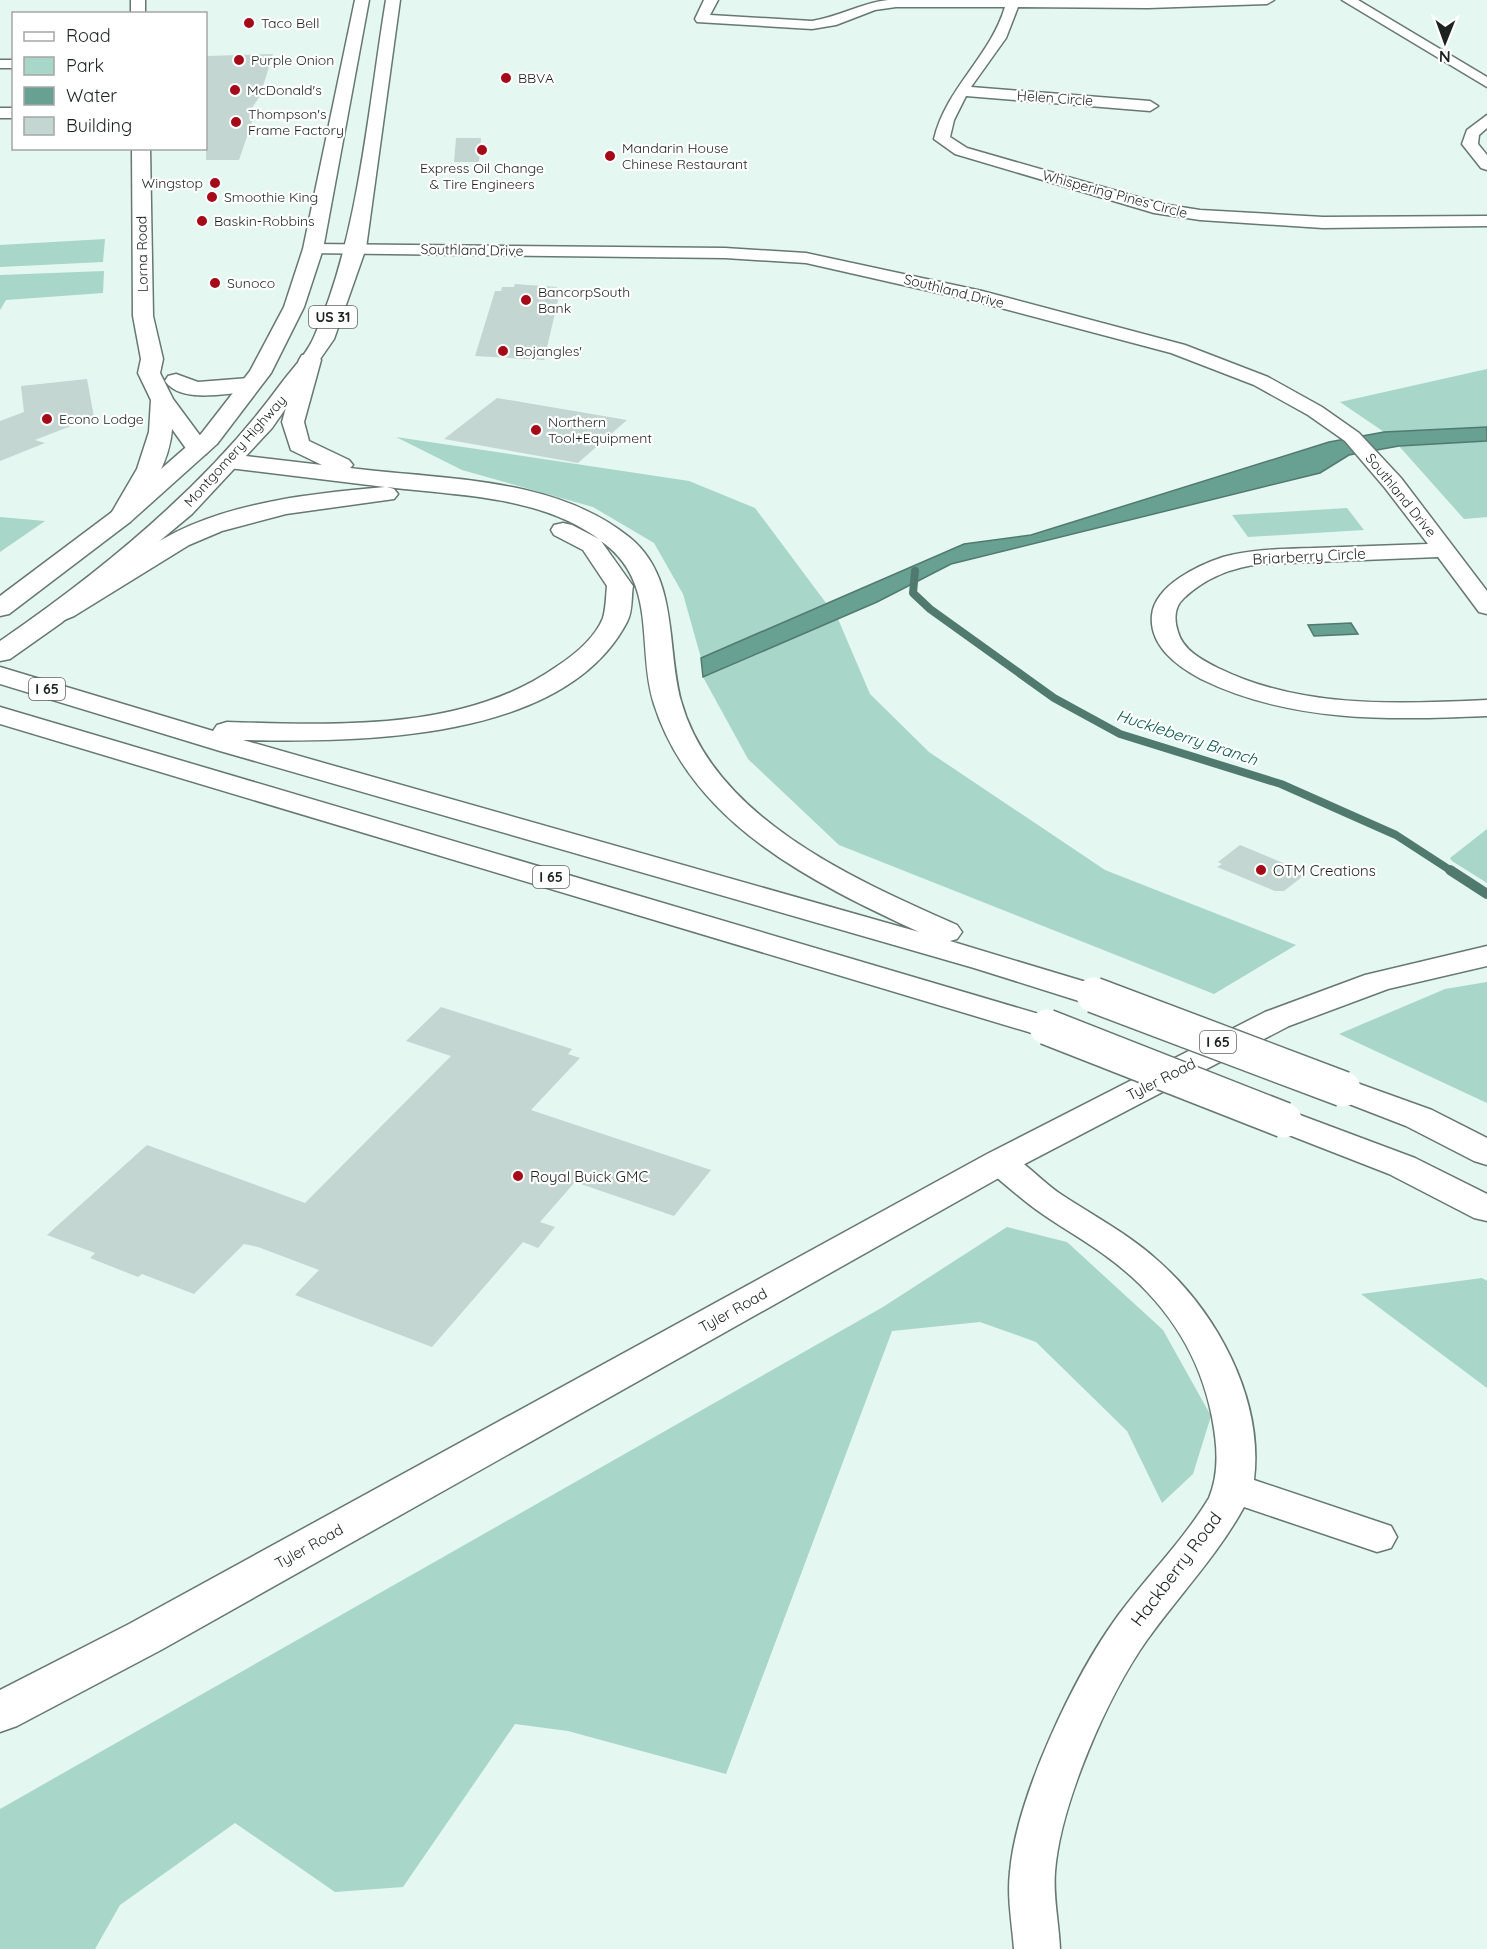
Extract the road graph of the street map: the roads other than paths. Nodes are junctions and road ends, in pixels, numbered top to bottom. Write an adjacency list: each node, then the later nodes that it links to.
1 (362, 0): 15 (main road, Montgomery Highway / US 31)
2 (393, 0): 16 (main road, Montgomery Highway / US 31)
3 (711, 0): 6 (street)
4 (1267, 0): 7 (street)
5 (1349, 0): 8 (street)
6 (928, 1): 7 (street)
7 (1013, 3): 9 (street, Whispering Pines Circle)
8 (1487, 83)
9 (961, 91): 10 (street, Helen Circle); 14 (street, Whispering Pines Circle)
10 (1150, 106)
11 (1487, 120): 13 (street)
12 (141, 150): 19 (main road, Lorna Road)
13 (1487, 165)
14 (1487, 221)
15 (313, 249): 16 (street, Southland Drive); 18 (main road, Montgomery Highway / US 31)
16 (356, 249): 17 (main road, Montgomery Highway / US 31); 24 (street, Southland Drive)
17 (310, 360): 21 (main road, Montgomery Highway / US 31); 22 (main road)
18 (249, 385): 19 (main road); 20 (main road, Montgomery Highway / US 31)
19 (169, 391): 20 (main road, Lorna Road); 23 (main road)
20 (203, 444): 21 (main road, Lorna Road); 23 (main road, Montgomery Highway / US 31)
21 (225, 466): 22 (main road); 29 (main road, Montgomery Highway / US 31)
22 (396, 487): 29 (main road); 34 (main road); 36 (main road)
23 (121, 518): 28 (main road, Montgomery Highway / US 31)
24 (1444, 550): 26 (street, Southland Drive); 32 (street, Briarberry Circle)
25 (1487, 573): 26 (street)
26 (1462, 574): 27 (street, Southland Drive)
27 (1487, 607)
28 (0, 608)
29 (52, 617): 30 (main road, Montgomery Highway / US 31)
30 (0, 653)
31 (0, 675): 34 (main road, I 65)
32 (1487, 708)
33 (0, 715): 39 (main road, I 65, bridge)
34 (181, 730): 36 (main road, I 65)
35 (1487, 956): 38 (main road, Tyler Road)
36 (1079, 990): 37 (main road, I 65, bridge)
37 (1487, 1153)
38 (1000, 1162): 40 (street, Hackberry Road); 42 (main road, Tyler Road)
39 (1487, 1209)
40 (1233, 1488): 41 (street); 43 (street, Hackberry Road)
41 (1377, 1537)
42 (0, 1712)
43 (1037, 1949)

